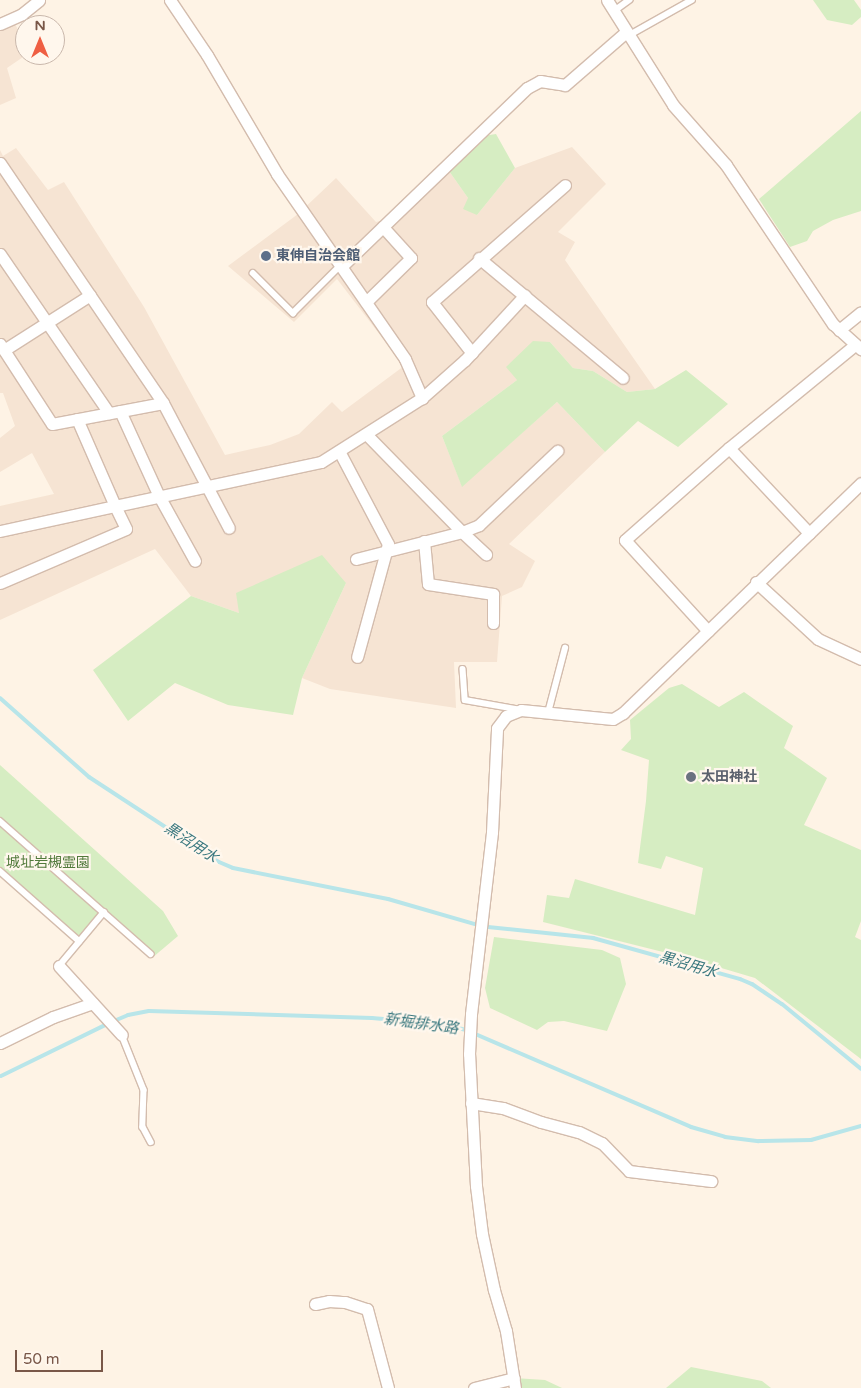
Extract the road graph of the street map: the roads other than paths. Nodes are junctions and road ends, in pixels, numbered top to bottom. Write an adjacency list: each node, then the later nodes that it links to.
1 (39, 0): 7 (street)
2 (170, 0): 14 (street)
3 (607, 0): 6 (street)
4 (629, 0): 6 (lane)
5 (692, 0): 8 (lane)
6 (614, 11): 8 (street)
7 (0, 24)
8 (627, 34): 11 (street); 21 (street)
9 (0, 163): 16 (street)
10 (564, 185): 13 (street)
11 (383, 228): 14 (street); 18 (street)
12 (0, 254): 20 (street)
13 (479, 258): 17 (street); 24 (street)
14 (342, 266): 15 (lane); 18 (street)
15 (254, 273)
16 (90, 295): 20 (street); 27 (street)
17 (526, 295): 24 (street); 25 (street)
18 (366, 302): 26 (street)
19 (861, 312): 21 (street)
20 (46, 323): 23 (street); 28 (street)
21 (839, 330): 22 (street)
22 (858, 347): 31 (street)
23 (2, 351): 29 (street)
24 (472, 353): 26 (street)
25 (624, 378)
26 (422, 398): 30 (street)
27 (163, 404): 28 (street); 35 (street)
28 (114, 412): 29 (street); 36 (street)
29 (77, 419): 37 (street)
30 (366, 434): 33 (street); 40 (street)
31 (730, 448): 41 (street); 50 (street)
32 (557, 450): 40 (street)
33 (339, 451): 35 (street); 43 (street)
34 (861, 483): 41 (street)
35 (208, 485): 36 (street); 38 (street)
36 (159, 496): 37 (street); 46 (street)
37 (115, 506): 39 (street); 47 (street)
38 (230, 528)
39 (0, 532)
40 (462, 532): 42 (street); 44 (street)
41 (809, 533): 48 (street)
42 (424, 541): 43 (street); 49 (street)
43 (387, 551): 45 (street); 52 (street)
44 (486, 554)
45 (356, 559)
46 (195, 561)
47 (0, 582)
48 (756, 582): 50 (street); 53 (street)
49 (493, 623)
50 (708, 631): 56 (street)
51 (565, 648): 56 (lane)
52 (357, 657)
53 (861, 659)
54 (463, 668): 55 (lane)
55 (521, 710): 56 (street); 66 (street)
56 (548, 713)
57 (0, 821): 59 (lane)
58 (0, 871): 60 (lane)
59 (104, 912): 60 (lane); 61 (lane)
60 (79, 941): 62 (lane)
61 (151, 954)
62 (59, 966): 63 (street)
63 (93, 1003): 64 (street); 65 (street)
64 (122, 1035): 67 (lane)
65 (0, 1043)
66 (471, 1103): 68 (street); 70 (street)
67 (151, 1142)
68 (711, 1181)
69 (315, 1304): 71 (street)
70 (514, 1383): 72 (street)
71 (388, 1388)
72 (474, 1388)

